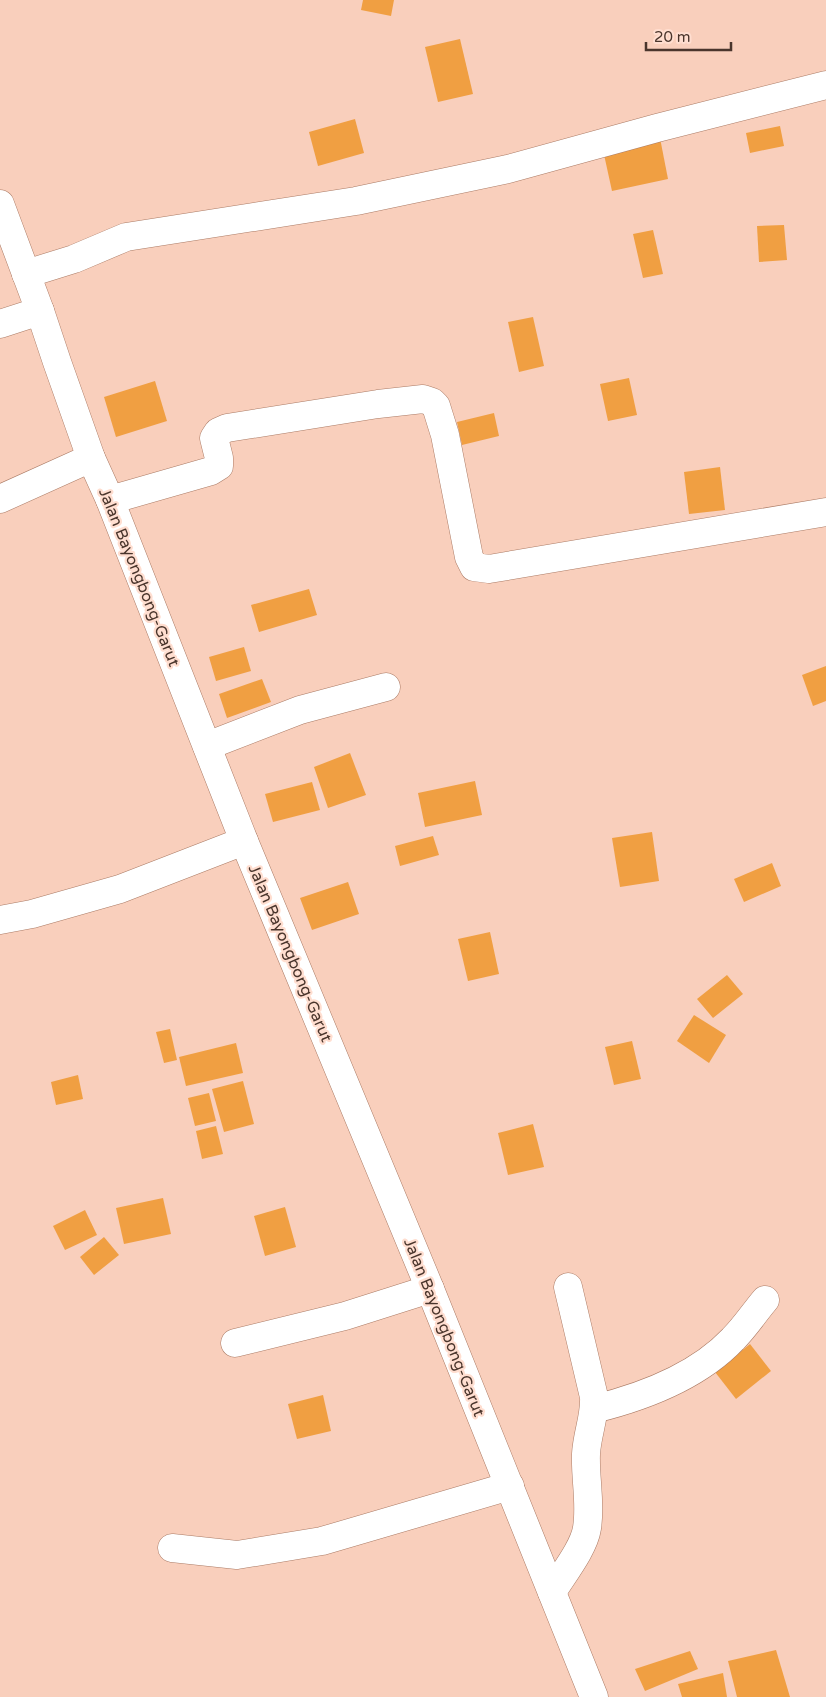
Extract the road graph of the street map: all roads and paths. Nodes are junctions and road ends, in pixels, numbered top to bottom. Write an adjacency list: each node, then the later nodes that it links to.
1 (826, 86): 3 (street)
2 (0, 204): 3 (street, Jalan Bayongbong-Garut)
3 (26, 274): 4 (street, Jalan Bayongbong-Garut)
4 (40, 311): 5 (street); 6 (street, Jalan Bayongbong-Garut)
5 (0, 324)
6 (92, 458): 7 (street); 8 (street, Jalan Bayongbong-Garut)
7 (0, 499)
8 (110, 500): 9 (street); 11 (street, Jalan Bayongbong-Garut)
9 (826, 512)
10 (386, 687): 11 (street)
11 (207, 746): 12 (street, Jalan Bayongbong-Garut)
12 (244, 840): 13 (street); 15 (street, Jalan Bayongbong-Garut)
13 (0, 920)
14 (568, 1287): 18 (street)
15 (430, 1289): 17 (street); 19 (street, Jalan Bayongbong-Garut)
16 (765, 1300): 18 (street)
17 (235, 1343)
18 (594, 1409): 21 (street)
19 (510, 1486): 20 (street); 21 (street, Jalan Bayongbong-Garut)
20 (172, 1548)
21 (552, 1592): 22 (street, Jalan Bayongbong-Garut)
22 (594, 1697)

